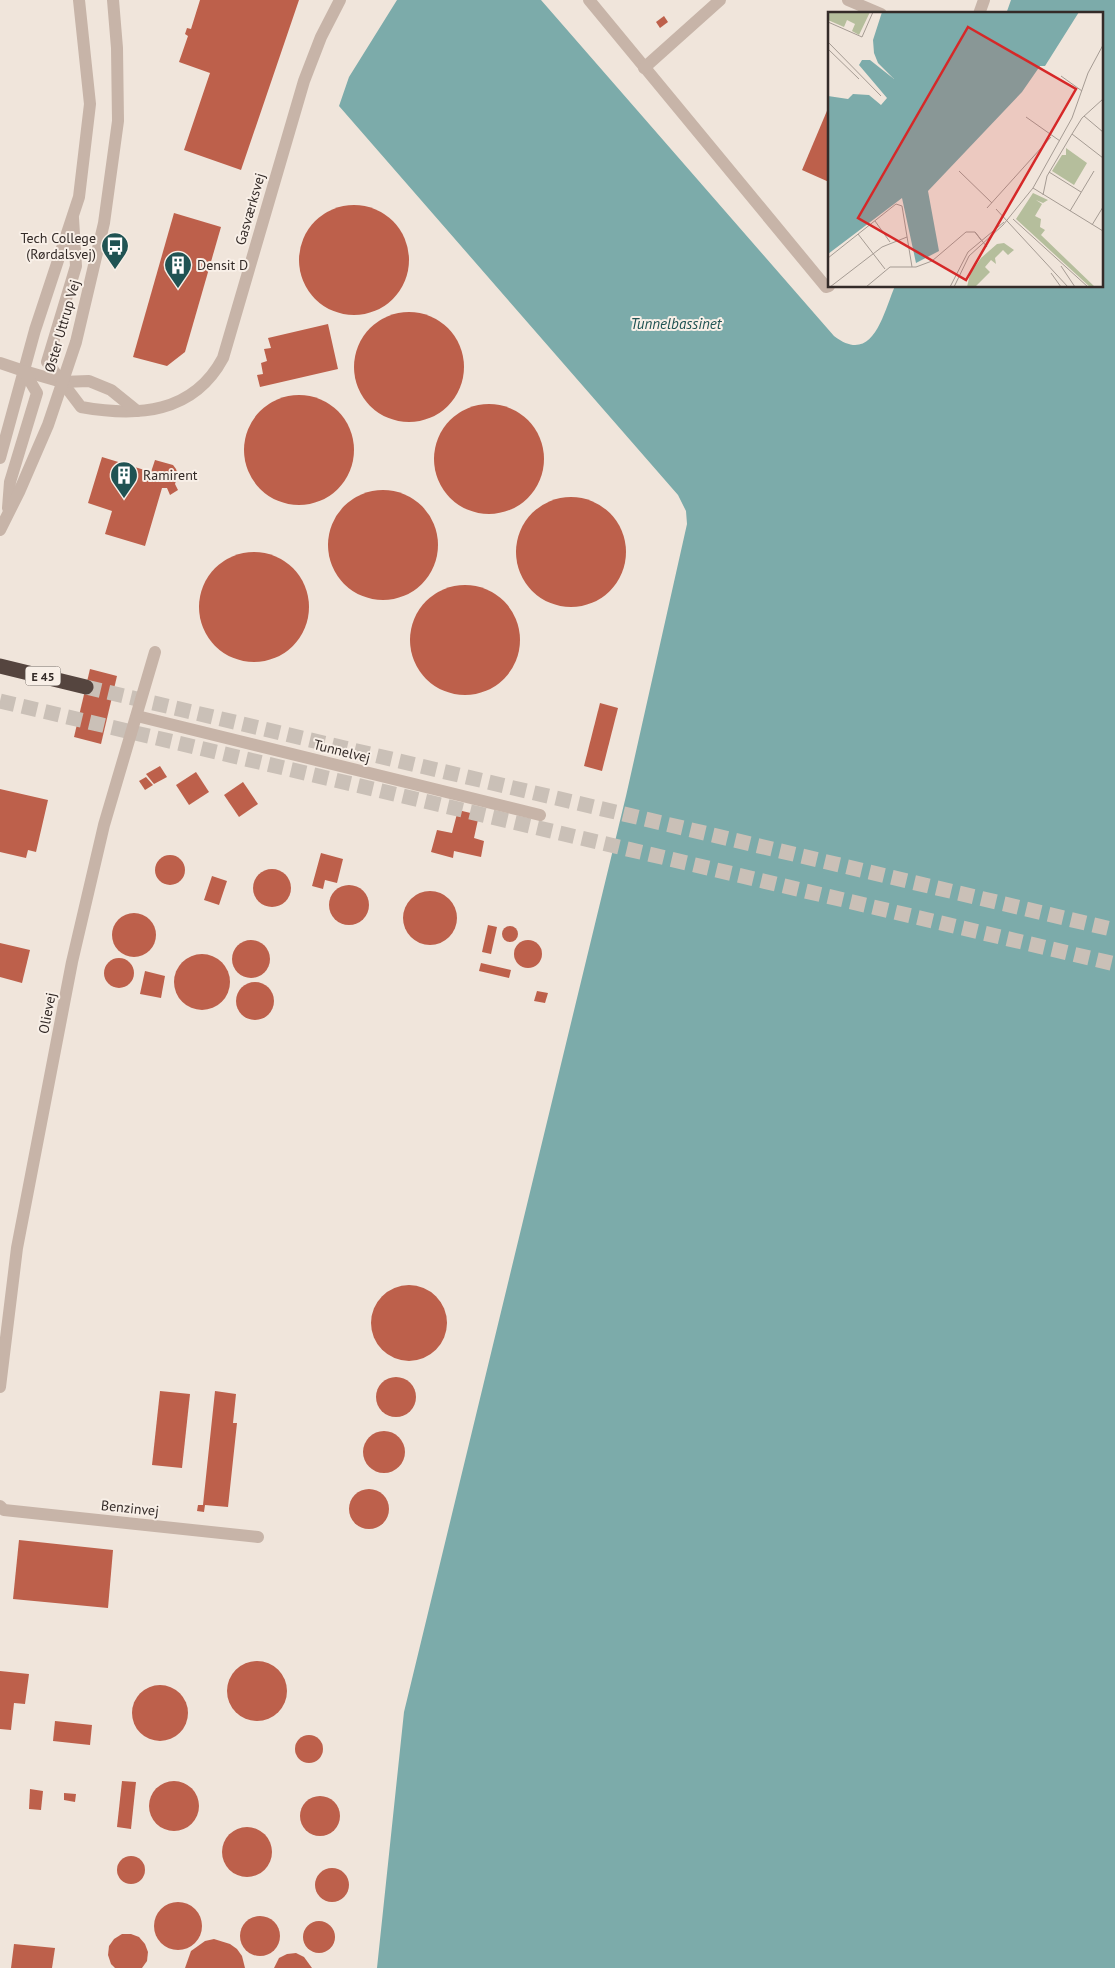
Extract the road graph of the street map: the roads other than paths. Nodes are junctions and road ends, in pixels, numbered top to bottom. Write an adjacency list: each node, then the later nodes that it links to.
1 (79, 0): 11 (street, Øster Uttrup Vej)
2 (113, 0): 15 (street, Øster Uttrup Vej)
3 (340, 0): 16 (street, Gasværksvej)
4 (590, 0): 10 (street)
5 (720, 0): 10 (street)
6 (848, 0): 8 (street)
7 (984, 0): 9 (street)
8 (876, 12)
9 (979, 12)
10 (644, 68): 12 (street)
11 (73, 218): 14 (street, Øster Uttrup Vej); 15 (street, Gasværksvej)
12 (828, 286)
13 (0, 363): 14 (street)
14 (24, 371): 15 (street); 17 (street, Øster Uttrup Vej); 18 (street)
15 (62, 382): 16 (street); 16 (street, Gasværksvej); 18 (street, Øster Uttrup Vej)
16 (137, 411)
17 (0, 458)
18 (8, 511): 19 (street, Øster Uttrup Vej)
19 (0, 530)
20 (155, 652): 23 (street, Olievej)
21 (0, 666): 22 (highway, E 45)
22 (86, 687)
23 (137, 716): 24 (street, Tunnelvej); 25 (street, Olievej)
24 (540, 815)
25 (0, 1387)
26 (0, 1506): 27 (street, Benzinvej)
27 (258, 1537)

